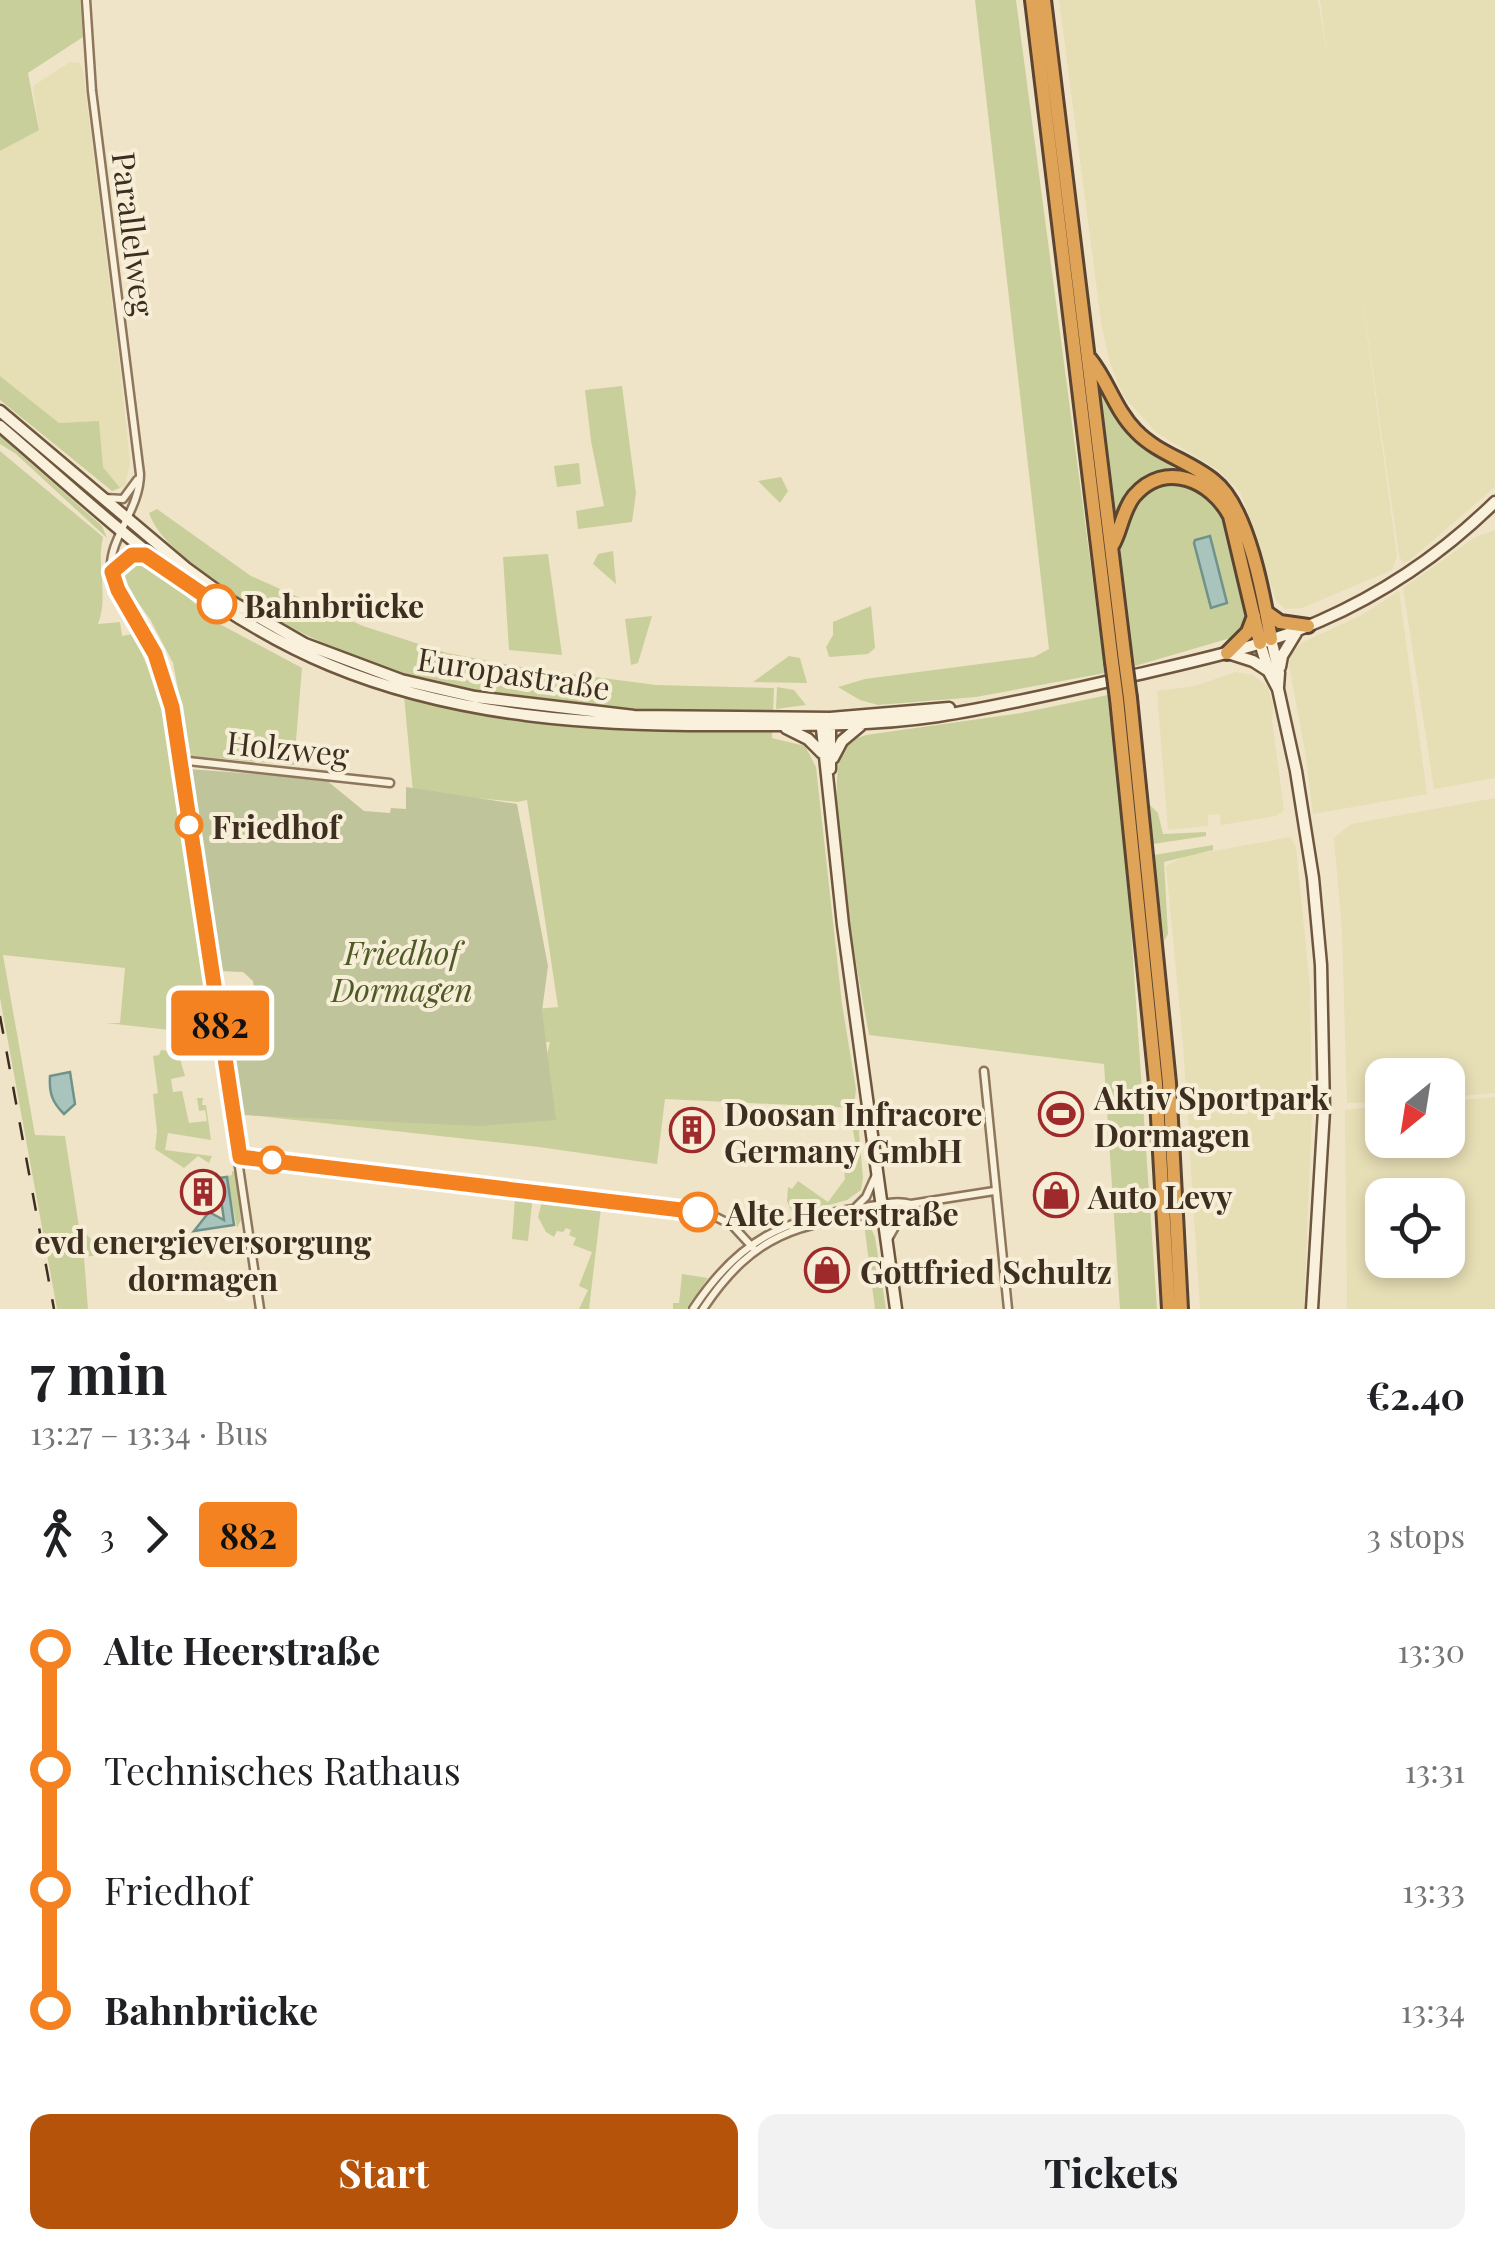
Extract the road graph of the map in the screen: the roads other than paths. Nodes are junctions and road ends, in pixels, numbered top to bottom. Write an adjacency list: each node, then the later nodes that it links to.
1 (86, 0): 7 (street, Parallelweg)
2 (1032, 0): 19 (highway)
3 (1044, 0): 4 (highway)
4 (1088, 357): 12 (highway); 15 (highway)
5 (0, 411): 8 (main road, Europastraße)
6 (0, 426): 11 (main road, Europastraße)
7 (140, 474): 8 (street); 10 (street, Parallelweg)
8 (102, 497): 10 (main road, Europastraße)
9 (1495, 502): 16 (main road, Europastraße)
10 (129, 520): 11 (street, Parallelweg); 22 (main road, Europastraße)
11 (123, 532): 13 (main road, Europastraße); 14 (street, Parallelweg)
12 (1112, 546): 15 (highway); 19 (highway)
13 (156, 560): 14 (street); 24 (main road, Europastraße)
14 (112, 572): 26 (street)
15 (1260, 613): 16 (highway); 17 (highway); 18 (highway)
16 (1304, 628): 17 (main road, Europastraße); 20 (main road)
17 (1266, 641): 18 (main road, Europastraße); 20 (main road)
18 (1227, 653): 20 (main road); 21 (main road, Europastraße)
19 (1119, 661): 28 (highway, bridge)
20 (1274, 672): 45 (main road)
21 (985, 706): 22 (main road, Europastraße); 23 (main road, Europastraße)
22 (826, 722): 23 (main road, Europastraße); 24 (main road, Europastraße); 25 (main road)
23 (865, 723): 25 (main road)
24 (780, 726): 25 (main road)
25 (826, 758): 31 (main road)
26 (179, 760): 27 (street, Holzweg); 30 (street)
27 (390, 783)
28 (1142, 869): 43 (highway); 44 (highway)
29 (984, 1072): 32 (street)
30 (240, 1157): 37 (street); 38 (street)
31 (875, 1178): 34 (street); 35 (main road)
32 (994, 1192): 33 (street); 42 (street)
33 (908, 1207): 35 (street); 36 (street)
34 (855, 1208): 35 (street); 37 (street)
35 (881, 1208): 36 (main road); 37 (street)
36 (886, 1242): 41 (main road)
37 (753, 1247): 39 (street); 40 (street)
38 (260, 1309)
39 (694, 1309)
40 (703, 1309)
41 (896, 1309)
42 (1008, 1309)
43 (1169, 1309)
44 (1180, 1309)
45 (1312, 1309)

